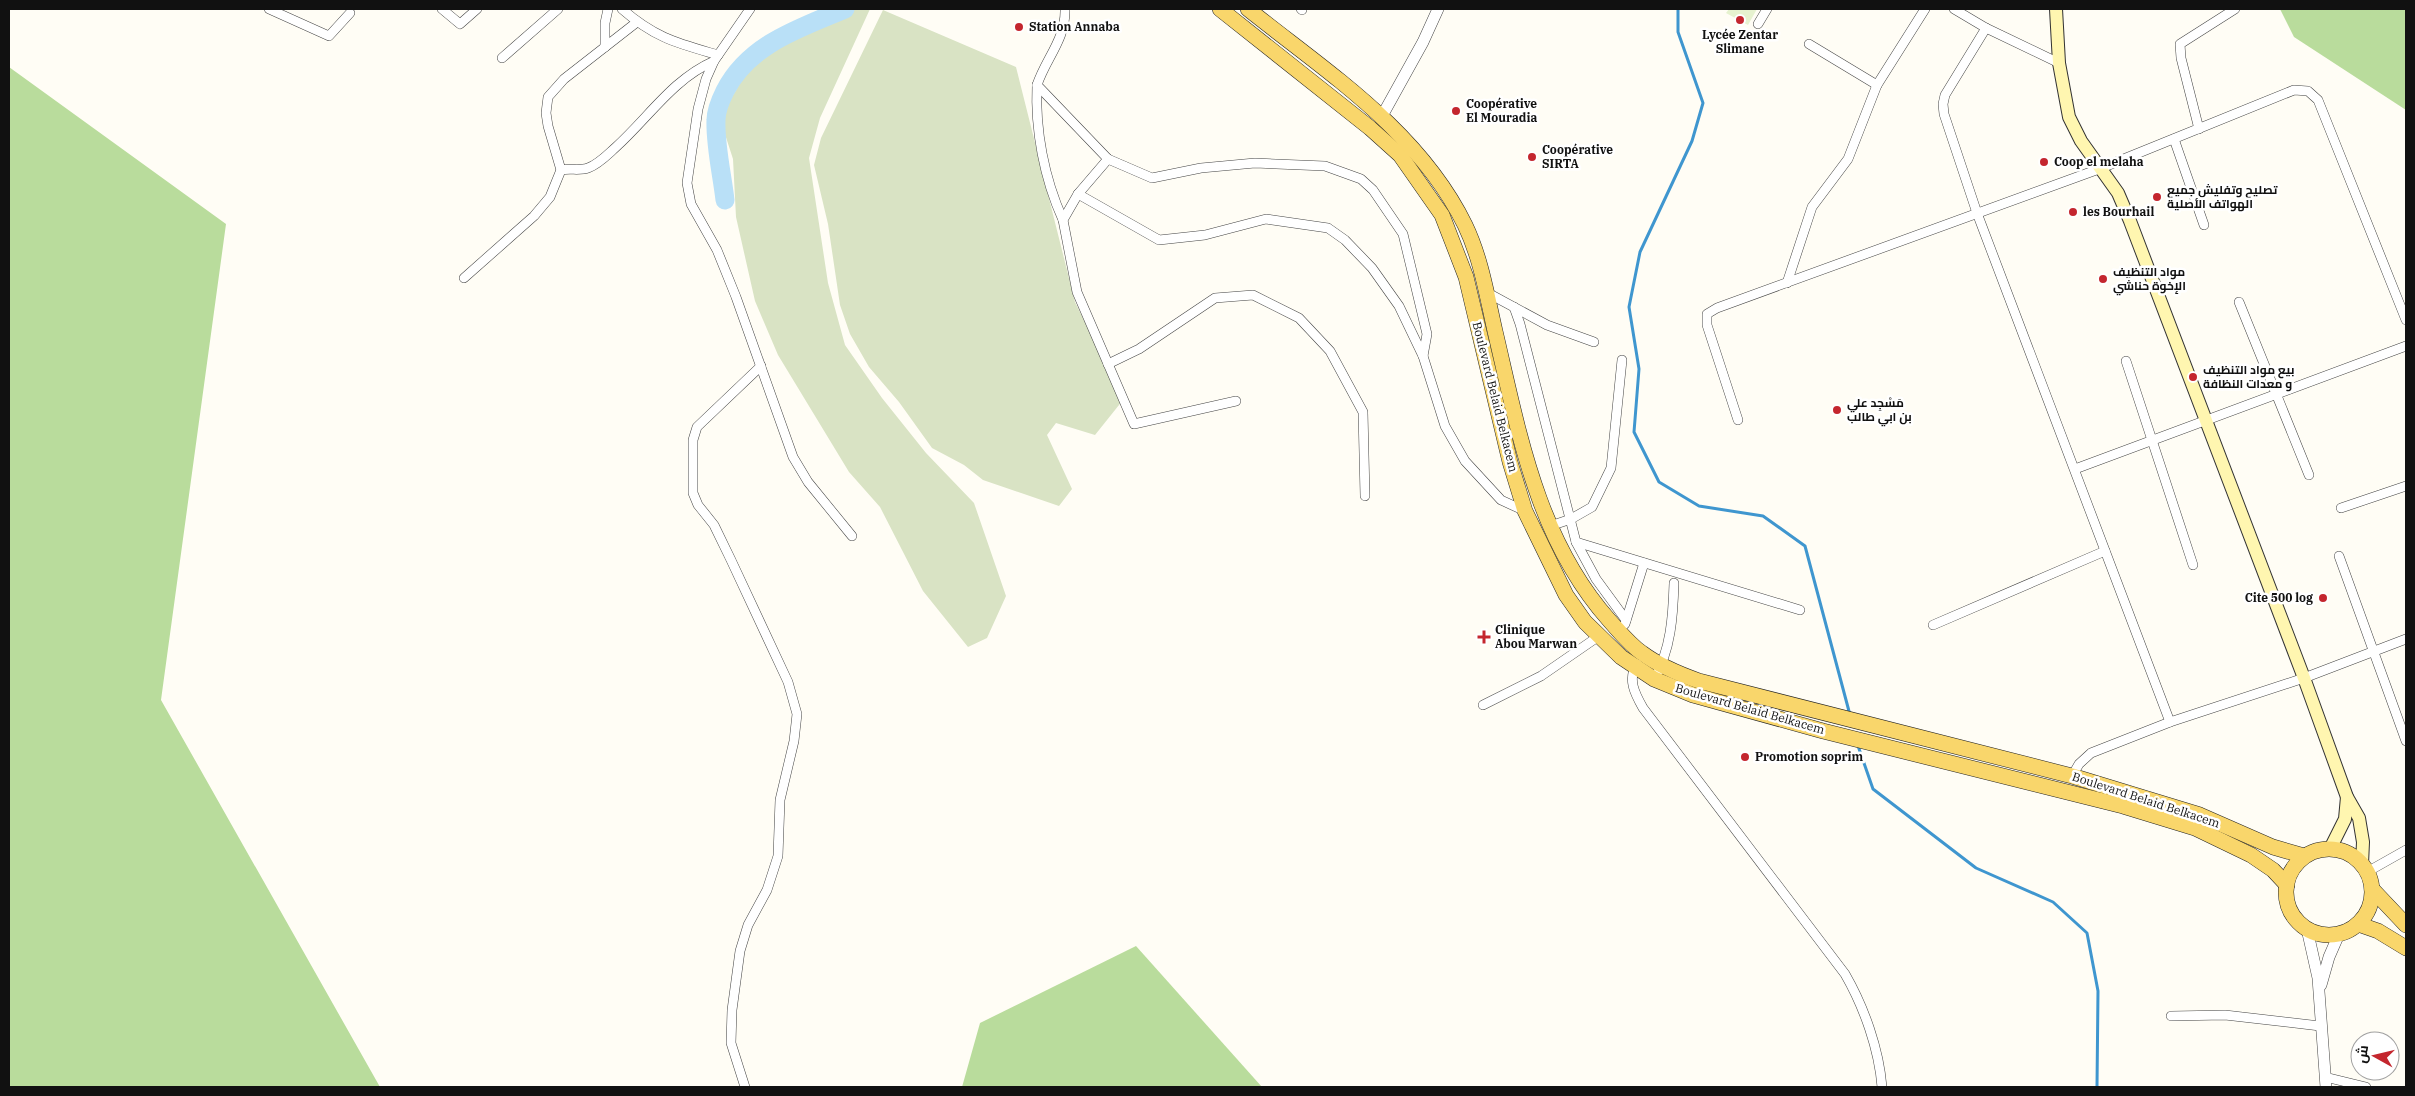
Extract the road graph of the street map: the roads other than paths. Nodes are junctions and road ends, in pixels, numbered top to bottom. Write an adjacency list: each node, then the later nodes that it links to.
1 (269, 9): 17 (street)
2 (442, 9): 3 (street)
3 (477, 9)
4 (558, 9): 23 (street)
5 (608, 9): 22 (street)
6 (622, 9): 18 (street)
7 (750, 9): 24 (street)
8 (1065, 9): 26 (street)
9 (1220, 9): 61 (main road, Boulevard Belaid Belkacem)
10 (1248, 9): 28 (main road, Boulevard Belaid Belkacem)
11 (1438, 9): 28 (street)
12 (1767, 9): 19 (street)
13 (1924, 9): 27 (street)
14 (1954, 9): 20 (street)
15 (2056, 9): 25 (main road)
16 (2235, 9): 29 (street)
17 (350, 14)
18 (637, 22): 22 (street); 24 (street)
19 (1758, 24)
20 (1986, 28): 25 (street); 35 (street)
21 (1809, 44): 27 (street)
22 (605, 47): 33 (street)
23 (502, 58)
24 (716, 58): 33 (street); 50 (street)
25 (2059, 63): 32 (main road)
26 (1037, 85): 31 (street); 36 (street)
27 (1877, 85): 39 (street)
28 (1382, 116): 40 (main road, Boulevard Belaid Belkacem)
29 (2198, 129): 30 (street); 43 (street)
30 (2174, 139): 32 (street); 37 (street)
31 (1108, 159): 34 (street); 46 (street)
32 (2099, 169): 35 (street); 54 (main road)
33 (561, 170): 38 (street)
34 (1078, 194): 36 (street); 46 (street)
35 (1978, 213): 39 (street); 56 (street)
36 (1063, 220): 49 (street)
37 (2204, 225)
38 (464, 278)
39 (1787, 283): 53 (street)
40 (1486, 292): 42 (street); 63 (main road, Boulevard Belaid Belkacem)
41 (2239, 302): 51 (street)
42 (1514, 307): 44 (street); 62 (street)
43 (2406, 320)
44 (1594, 342)
45 (2406, 346): 51 (street)
46 (1423, 356): 61 (street)
47 (1622, 360): 62 (street)
48 (2126, 361): 55 (street)
49 (1108, 364): 52 (street); 59 (street)
50 (761, 366): 64 (street); 102 (street)
51 (2276, 395): 54 (street); 57 (street)
52 (1236, 401)
53 (1738, 420)
54 (2206, 420): 55 (street); 80 (main road)
55 (2152, 440): 56 (street); 69 (street)
56 (2075, 469): 66 (street)
57 (2309, 475)
58 (2406, 486): 60 (street)
59 (1365, 496)
60 (2341, 508)
61 (1525, 511): 74 (main road, Boulevard Belaid Belkacem)
62 (1571, 519): 63 (street); 65 (street)
63 (1550, 526): 73 (main road, Boulevard Belaid Belkacem)
64 (852, 536)
65 (1576, 542): 68 (street); 73 (street)
66 (2106, 551): 72 (street); 83 (street)
67 (2339, 556): 76 (street)
68 (1644, 563): 71 (street); 73 (street)
69 (2193, 565)
70 (1674, 583): 78 (street)
71 (1800, 610)
72 (1933, 624)
73 (1624, 627): 77 (main road, Boulevard Belaid Belkacem)
74 (1599, 636): 79 (main road, Boulevard Belaid Belkacem); 82 (street)
75 (2406, 638): 76 (street)
76 (2373, 650): 80 (street); 84 (street)
77 (1643, 654): 78 (main road, Boulevard Belaid Belkacem); 79 (street)
78 (1662, 665): 81 (street); 85 (main road, Boulevard Belaid Belkacem)
79 (1634, 667): 81 (main road, Boulevard Belaid Belkacem); 103 (street)
80 (2304, 678): 83 (street); 86 (main road)
81 (1654, 679): 91 (main road, Boulevard Belaid Belkacem)
82 (1483, 705)
83 (2170, 722): 85 (street)
84 (2406, 742)
85 (2072, 776): 89 (main road, Boulevard Belaid Belkacem)
86 (2347, 797): 87 (main road); 90 (main road)
87 (2330, 849): 89 (main road); 90 (main road)
88 (2406, 850): 90 (street)
89 (2304, 856): 91 (main road)
90 (2364, 868): 92 (main road)
91 (2286, 885): 95 (main road)
92 (2372, 889): 93 (main road); 94 (main road)
93 (2358, 924): 96 (main road); 97 (main road)
94 (2406, 925)
95 (2307, 929): 96 (main road); 98 (street)
96 (2339, 934): 98 (street)
97 (2406, 948)
98 (2320, 994): 100 (street)
99 (2172, 1016): 100 (street)
100 (2320, 1026): 101 (street)
101 (2325, 1082): 104 (street)
102 (745, 1087)
103 (1882, 1087)
104 (2366, 1087)

